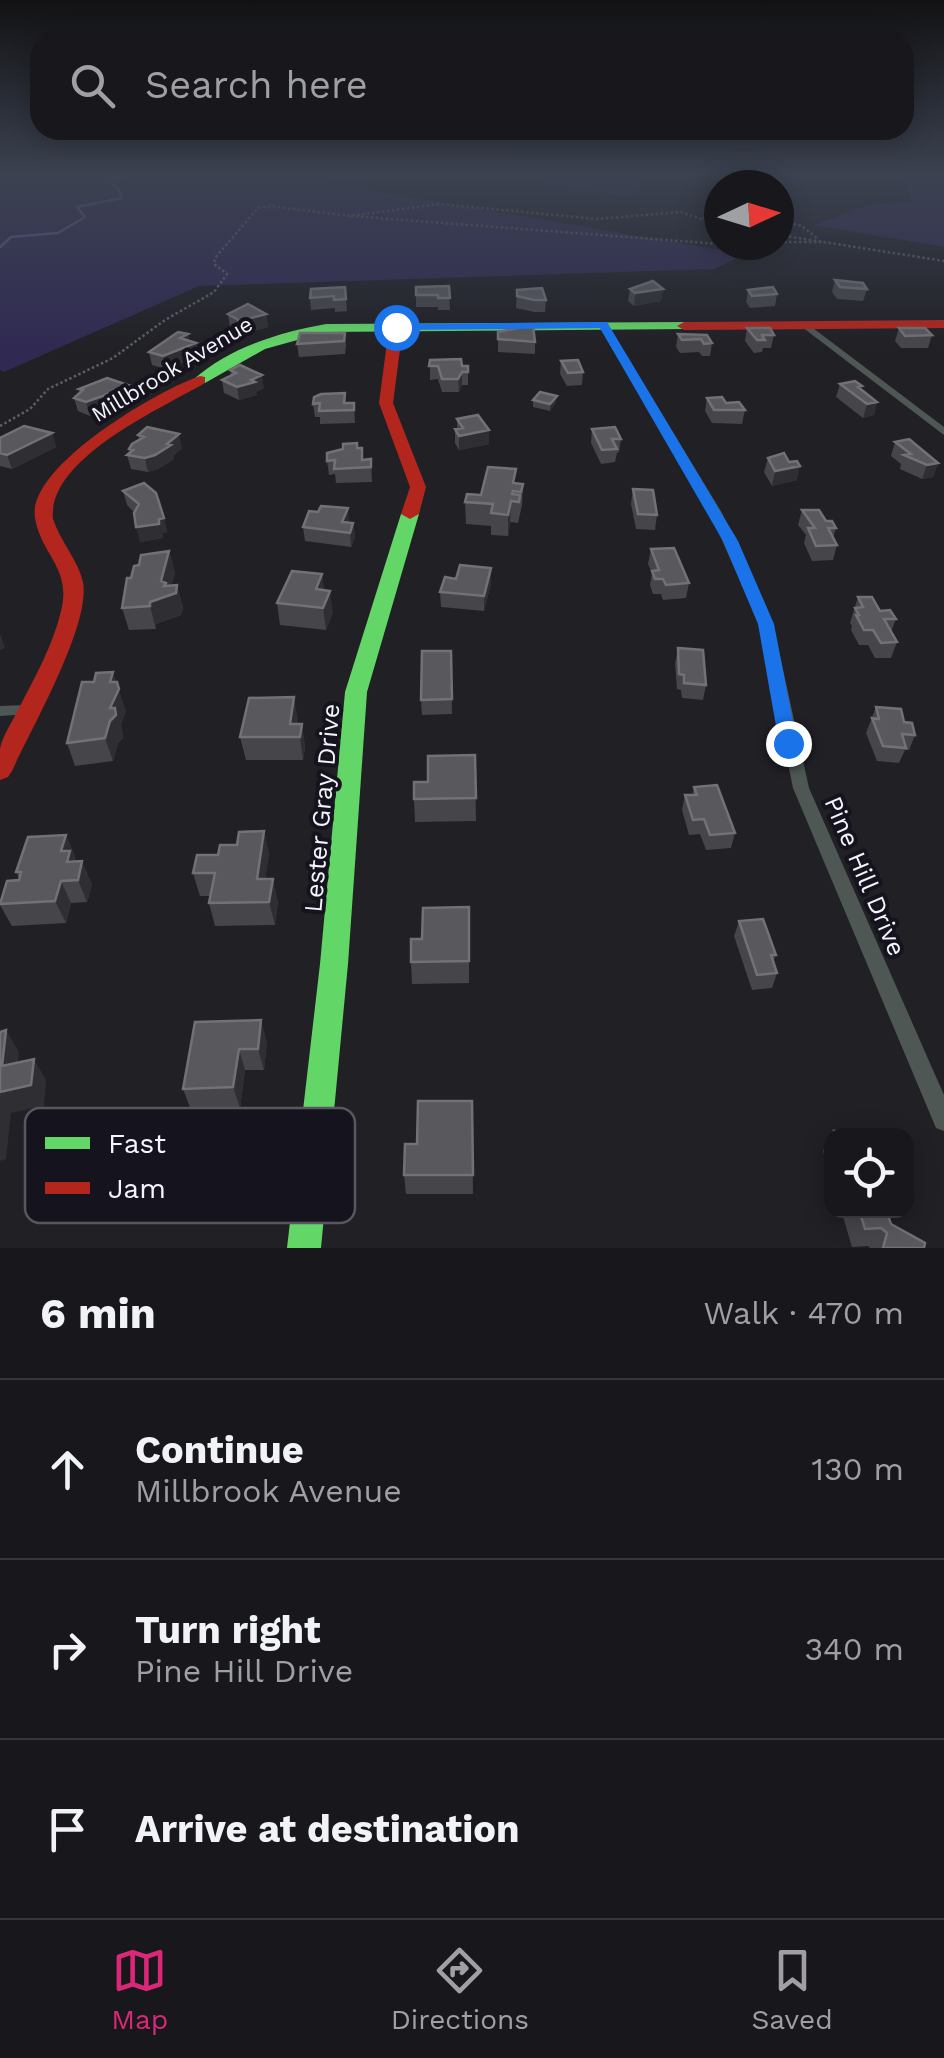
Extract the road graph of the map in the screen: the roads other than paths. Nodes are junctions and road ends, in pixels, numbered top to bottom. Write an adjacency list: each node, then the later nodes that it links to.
1 (944, 324): 3 (street, Millbrook Avenue)
2 (603, 325): 3 (street, Millbrook Avenue); 4 (street, Millbrook Avenue); 10 (street, Pine Hill Drive)
3 (805, 325): 5 (street)
4 (396, 327): 6 (street, Millbrook Avenue); 9 (street, Lester Gray Drive)
5 (944, 432)
6 (26, 710): 7 (street); 8 (street, Millbrook Avenue)
7 (0, 711)
8 (0, 770)
9 (319, 1108)
10 (944, 1120)
11 (307, 1223): 12 (street, Lester Gray Drive)
12 (304, 1248)

